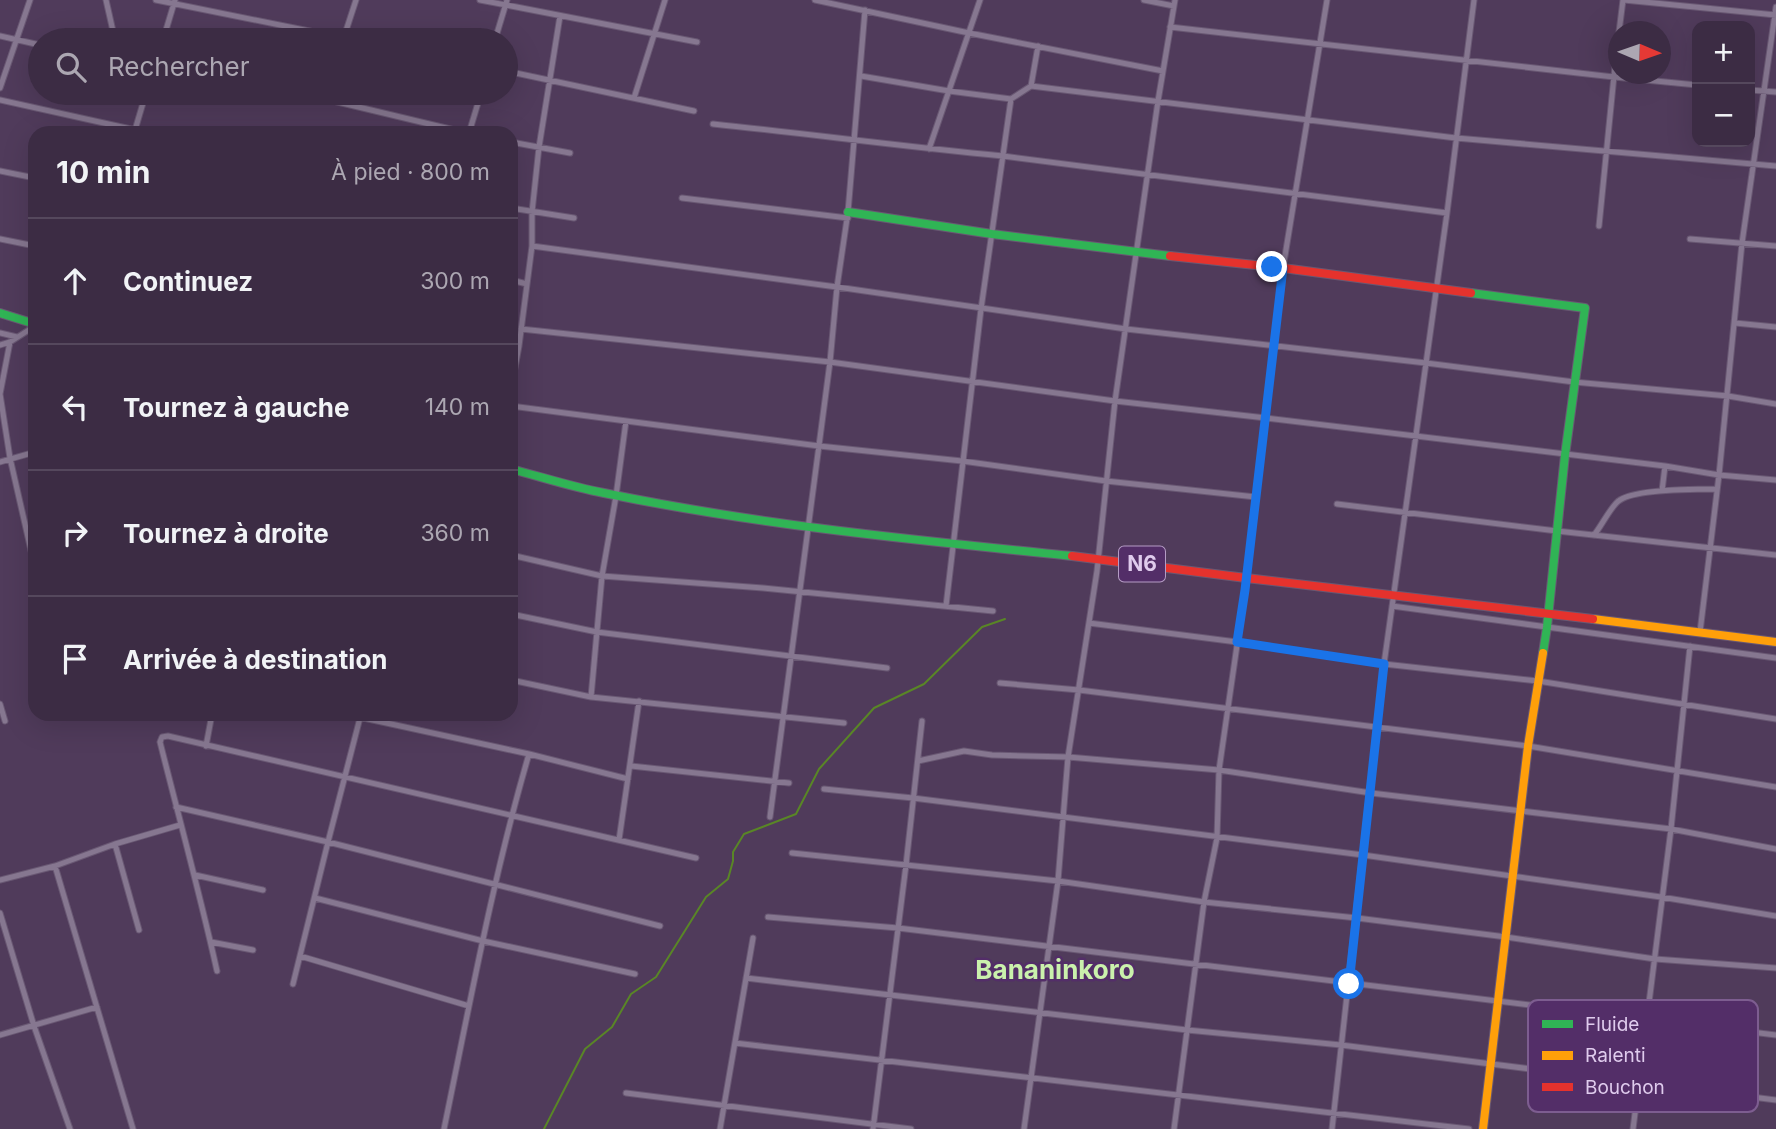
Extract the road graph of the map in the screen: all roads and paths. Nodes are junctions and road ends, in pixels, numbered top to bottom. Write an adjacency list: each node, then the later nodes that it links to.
1 (30, 0): 30 (street)
2 (106, 0): 22 (street)
3 (156, 0): 13 (street)
4 (356, 0): 25 (street)
5 (480, 0): 14 (street)
6 (664, 0): 27 (street)
7 (818, 0): 17 (street)
8 (980, 0): 28 (street)
9 (1144, 0): 15 (street)
10 (1327, 0): 33 (street)
11 (1474, 0): 35 (street)
12 (1623, 0): 18 (street); 20 (street)
13 (174, 2): 23 (street); 24 (street)
14 (506, 3): 19 (street); 26 (street)
15 (1175, 3): 21 (street)
16 (1776, 7): 18 (street)
17 (865, 10): 28 (street); 38 (street)
18 (1776, 15): 48 (street)
19 (560, 16): 27 (street); 40 (street)
20 (1621, 21)
21 (1170, 27): 33 (street); 36 (street)
22 (112, 28)
23 (166, 28)
24 (293, 28)
25 (347, 28)
26 (499, 28)
27 (654, 33): 32 (street); 50 (street)
28 (969, 33): 34 (street); 47 (street)
29 (0, 36): 30 (street)
30 (17, 40): 31 (street); 45 (street)
31 (28, 42)
32 (697, 42)
33 (1320, 44): 35 (street); 58 (street)
34 (1038, 46): 36 (street); 44 (street)
35 (1466, 60): 39 (street); 64 (street)
36 (1163, 71): 53 (street)
37 (518, 73): 40 (street)
38 (861, 76): 47 (street); 65 (street)
39 (1608, 76)
40 (550, 80): 50 (street); 67 (street)
41 (1671, 82): 43 (street)
42 (1613, 84): 69 (street)
43 (1692, 85)
44 (1031, 86): 51 (street); 53 (street)
45 (0, 88)
46 (1755, 90): 48 (street)
47 (949, 91): 51 (street); 68 (street)
48 (1764, 91): 49 (street); 72 (street)
49 (1776, 92)
50 (634, 98): 57 (street)
51 (1011, 99): 71 (street)
52 (0, 100): 60 (street)
53 (1158, 101): 58 (street); 75 (street)
54 (142, 105): 61 (street)
55 (361, 105): 62 (street)
56 (477, 105): 63 (street)
57 (694, 111)
58 (1308, 118): 64 (street); 77 (street)
59 (713, 124): 65 (street)
60 (112, 126)
61 (136, 126)
62 (441, 126)
63 (470, 126)
64 (1456, 138): 69 (street); 81 (street)
65 (855, 139): 68 (street); 82 (street)
66 (518, 143): 67 (street)
67 (539, 147): 70 (street); 80 (street)
68 (929, 149): 71 (street)
69 (1606, 151): 72 (street); 84 (street)
70 (570, 153)
71 (1003, 156): 75 (street); 85 (street)
72 (1754, 164): 73 (street); 88 (street)
73 (1776, 166)
74 (0, 170): 76 (street)
75 (1149, 174): 77 (street); 92 (street)
76 (28, 176)
77 (1296, 193): 81 (street); 93 (street)
78 (682, 198): 82 (street)
79 (518, 209): 80 (street)
80 (532, 212): 83 (street); 90 (street)
81 (1447, 212): 97 (street)
82 (848, 215): 85 (main road); 96 (street)
83 (574, 218)
84 (1599, 226)
85 (992, 234): 92 (main road); 98 (street)
86 (0, 239): 89 (street)
87 (1690, 239): 88 (street)
88 (1742, 243): 91 (street); 101 (street)
89 (28, 245)
90 (532, 246): 95 (street); 96 (street)
91 (1776, 246)
92 (1136, 252): 93 (main road); 105 (street)
93 (1283, 268): 97 (main road); 111 (street)
94 (518, 282): 95 (street)
95 (527, 284): 103 (street)
96 (837, 287): 98 (street); 113 (street)
97 (1436, 288): 114 (street); 116 (main road)
98 (981, 309): 105 (street); 115 (street)
99 (0, 313): 100 (main road)
100 (28, 323)
101 (1735, 323): 102 (street); 117 (street)
102 (1776, 327)
103 (521, 329): 110 (street); 113 (street)
104 (28, 330): 107 (street)
105 (1126, 330): 111 (street); 118 (street)
106 (0, 333): 107 (street)
107 (17, 337): 108 (street)
108 (10, 342): 109 (street); 127 (street)
109 (0, 345)
110 (519, 346): 112 (street)
111 (1275, 346): 114 (street); 121 (street)
112 (518, 351)
113 (830, 362): 115 (street); 124 (street)
114 (1426, 363): 116 (street); 123 (street)
115 (972, 381): 118 (street); 129 (street)
116 (1574, 382): 117 (street); 126 (main road)
117 (1728, 396): 119 (street); 132 (street)
118 (1115, 401): 121 (street); 134 (street)
119 (1776, 404)
120 (518, 407): 122 (street)
121 (1266, 418): 123 (street); 138 (street)
122 (626, 421): 124 (street); 137 (street)
123 (1416, 436): 126 (street); 140 (street)
124 (819, 446): 129 (street); 141 (street)
125 (28, 454): 127 (street)
126 (1565, 455): 130 (street); 142 (main road)
127 (10, 458): 128 (street); 144 (street)
128 (0, 461)
129 (962, 461): 134 (street); 145 (street)
130 (1665, 466): 132 (street); 136 (street)
131 (518, 471): 137 (main road, N6)
132 (1720, 475): 133 (street); 135 (street)
133 (1776, 480)
134 (1106, 481): 138 (street); 149 (street)
135 (1717, 489): 136 (street); 146 (street)
136 (1662, 491): 143 (street)
137 (616, 496): 141 (main road, N6); 150 (street)
138 (1256, 497): 151 (street)
139 (1337, 504): 140 (street)
140 (1405, 513): 142 (street); 153 (street)
141 (809, 527): 145 (main road, N6); 152 (street)
142 (1557, 531): 143 (street); 157 (main road)
143 (1594, 535): 146 (street)
144 (28, 537)
145 (952, 544): 149 (main road, N6); 154 (street)
146 (1711, 548): 147 (street); 162 (street)
147 (1776, 555)
148 (518, 557): 150 (street)
149 (1098, 558): 151 (main road, N6); 159 (street)
150 (602, 576): 152 (street); 161 (street)
151 (1246, 578): 153 (main road, N6); 163 (street)
152 (799, 591): 154 (street); 166 (street)
153 (1394, 596): 155 (street); 157 (main road, N6)
154 (946, 606): 156 (street)
155 (1392, 606): 160 (street); 168 (street)
156 (993, 611)
157 (1548, 613): 160 (main road); 162 (main road, N6)
158 (518, 615): 161 (street)
159 (1089, 622): 163 (street); 173 (street)
160 (1547, 627): 165 (street); 171 (main road)
161 (597, 632): 166 (street); 174 (street)
162 (1700, 632): 164 (main road, N6)
163 (1237, 642): 168 (street); 178 (street)
164 (1776, 642)
165 (1690, 646): 167 (street); 177 (street)
166 (791, 656): 169 (street); 179 (street)
167 (1776, 658)
168 (1384, 664): 171 (street); 187 (street)
169 (887, 668)
170 (518, 681): 174 (street)
171 (1538, 681): 177 (street); 189 (main road)
172 (1000, 682): 173 (street)
173 (1079, 690): 178 (street); 191 (street)
174 (592, 697): 175 (street)
175 (639, 701): 179 (street); 193 (street)
176 (0, 704): 181 (street)
177 (1684, 705): 180 (street); 195 (street)
178 (1228, 709): 187 (street); 194 (street)
179 (783, 716): 186 (street); 198 (street)
180 (1776, 719)
181 (5, 721)
182 (211, 721): 188 (street)
183 (360, 721): 196 (street)
184 (383, 721): 190 (street)
185 (922, 721): 192 (street)
186 (844, 723)
187 (1376, 727): 189 (street); 202 (street)
188 (206, 746): 196 (street); 204 (street)
189 (1528, 746): 195 (street); 205 (main road)
190 (529, 754): 197 (street); 206 (street)
191 (1069, 757): 192 (street); 194 (street); 208 (street)
192 (918, 761): 203 (street)
193 (631, 766): 197 (street); 198 (street)
194 (1219, 770): 202 (street); 211 (street)
195 (1677, 771): 200 (street); 210 (street)
196 (345, 777): 206 (street); 213 (street)
197 (628, 779): 212 (street)
198 (775, 782): 199 (street); 207 (street)
199 (789, 783)
200 (1776, 787)
201 (824, 789): 203 (street)
202 (1371, 793): 205 (street); 217 (street)
203 (913, 798): 208 (street); 219 (street)
204 (176, 807): 209 (street); 213 (street)
205 (1521, 811): 210 (street); 222 (main road)
206 (511, 816): 212 (street); 225 (street)
207 (770, 817)
208 (1065, 818): 211 (street); 224 (street)
209 (180, 825): 214 (street); 221 (street)
210 (1671, 829): 215 (street); 227 (street)
211 (1217, 838): 217 (street); 229 (street)
212 (619, 840): 218 (street)
213 (328, 842): 225 (street); 228 (street)
214 (115, 844): 220 (street); 236 (street)
215 (1776, 849)
216 (792, 853): 219 (street)
217 (1363, 855): 222 (street); 233 (street)
218 (696, 858)
219 (906, 865): 224 (street); 235 (street)
220 (55, 866): 223 (street); 257 (street)
221 (195, 875): 226 (street); 240 (street)
222 (1513, 876): 227 (street); 237 (main road)
223 (0, 880)
224 (1058, 881): 229 (street); 241 (street)
225 (494, 883): 234 (street); 239 (street)
226 (263, 890)
227 (1661, 897): 232 (street); 244 (street)
228 (315, 898): 239 (street); 243 (street)
229 (1204, 902): 233 (street); 245 (street)
230 (0, 913): 259 (street)
231 (768, 916): 235 (street)
232 (1776, 916)
233 (1357, 918): 237 (street); 251 (street)
234 (660, 926)
235 (898, 928): 241 (street); 252 (street)
236 (139, 930)
237 (1506, 937): 244 (street); 254 (main road)
238 (753, 938): 249 (street)
239 (483, 941): 248 (street); 256 (street)
240 (211, 942): 242 (street); 247 (street)
241 (1049, 946): 245 (street); 258 (street)
242 (253, 950)
243 (300, 957): 250 (street); 256 (street)
244 (1655, 959): 246 (street); 253 (street)
245 (1195, 964): 251 (street); 260 (street)
246 (1776, 968)
247 (218, 971)
248 (635, 974)
249 (747, 978): 252 (street); 264 (street)
250 (293, 984)
251 (1349, 984): 254 (street); 265 (street)
252 (889, 994): 258 (street); 266 (street)
253 (1650, 1000)
254 (1498, 1001): 255 (street); 267 (main road)
255 (1528, 1005)
256 (469, 1006): 279 (street)
257 (97, 1007): 259 (street); 278 (street)
258 (1040, 1012): 260 (street); 269 (street)
259 (34, 1026): 262 (street); 277 (street)
260 (1187, 1030): 265 (street); 271 (street)
261 (1758, 1033): 263 (street)
262 (0, 1035)
263 (1776, 1035)
264 (735, 1044): 266 (street); 274 (street)
265 (1342, 1045): 267 (street); 275 (street)
266 (881, 1060): 269 (street); 276 (street)
267 (1490, 1063): 268 (street); 286 (main road)
268 (1528, 1068)
269 (1031, 1078): 271 (street); 282 (street)
270 (626, 1093): 274 (street)
271 (1178, 1094): 275 (street); 283 (street)
272 (1758, 1098): 273 (street)
273 (1776, 1100)
274 (724, 1107): 276 (street); 280 (street)
275 (1333, 1114): 284 (street); 285 (street)
276 (874, 1127): 281 (street)
277 (70, 1129)
278 (133, 1129)
279 (444, 1129)
280 (720, 1129)
281 (911, 1129)
282 (1024, 1129)
283 (1174, 1129)
284 (1332, 1129)
285 (1469, 1129)
286 (1483, 1129)

